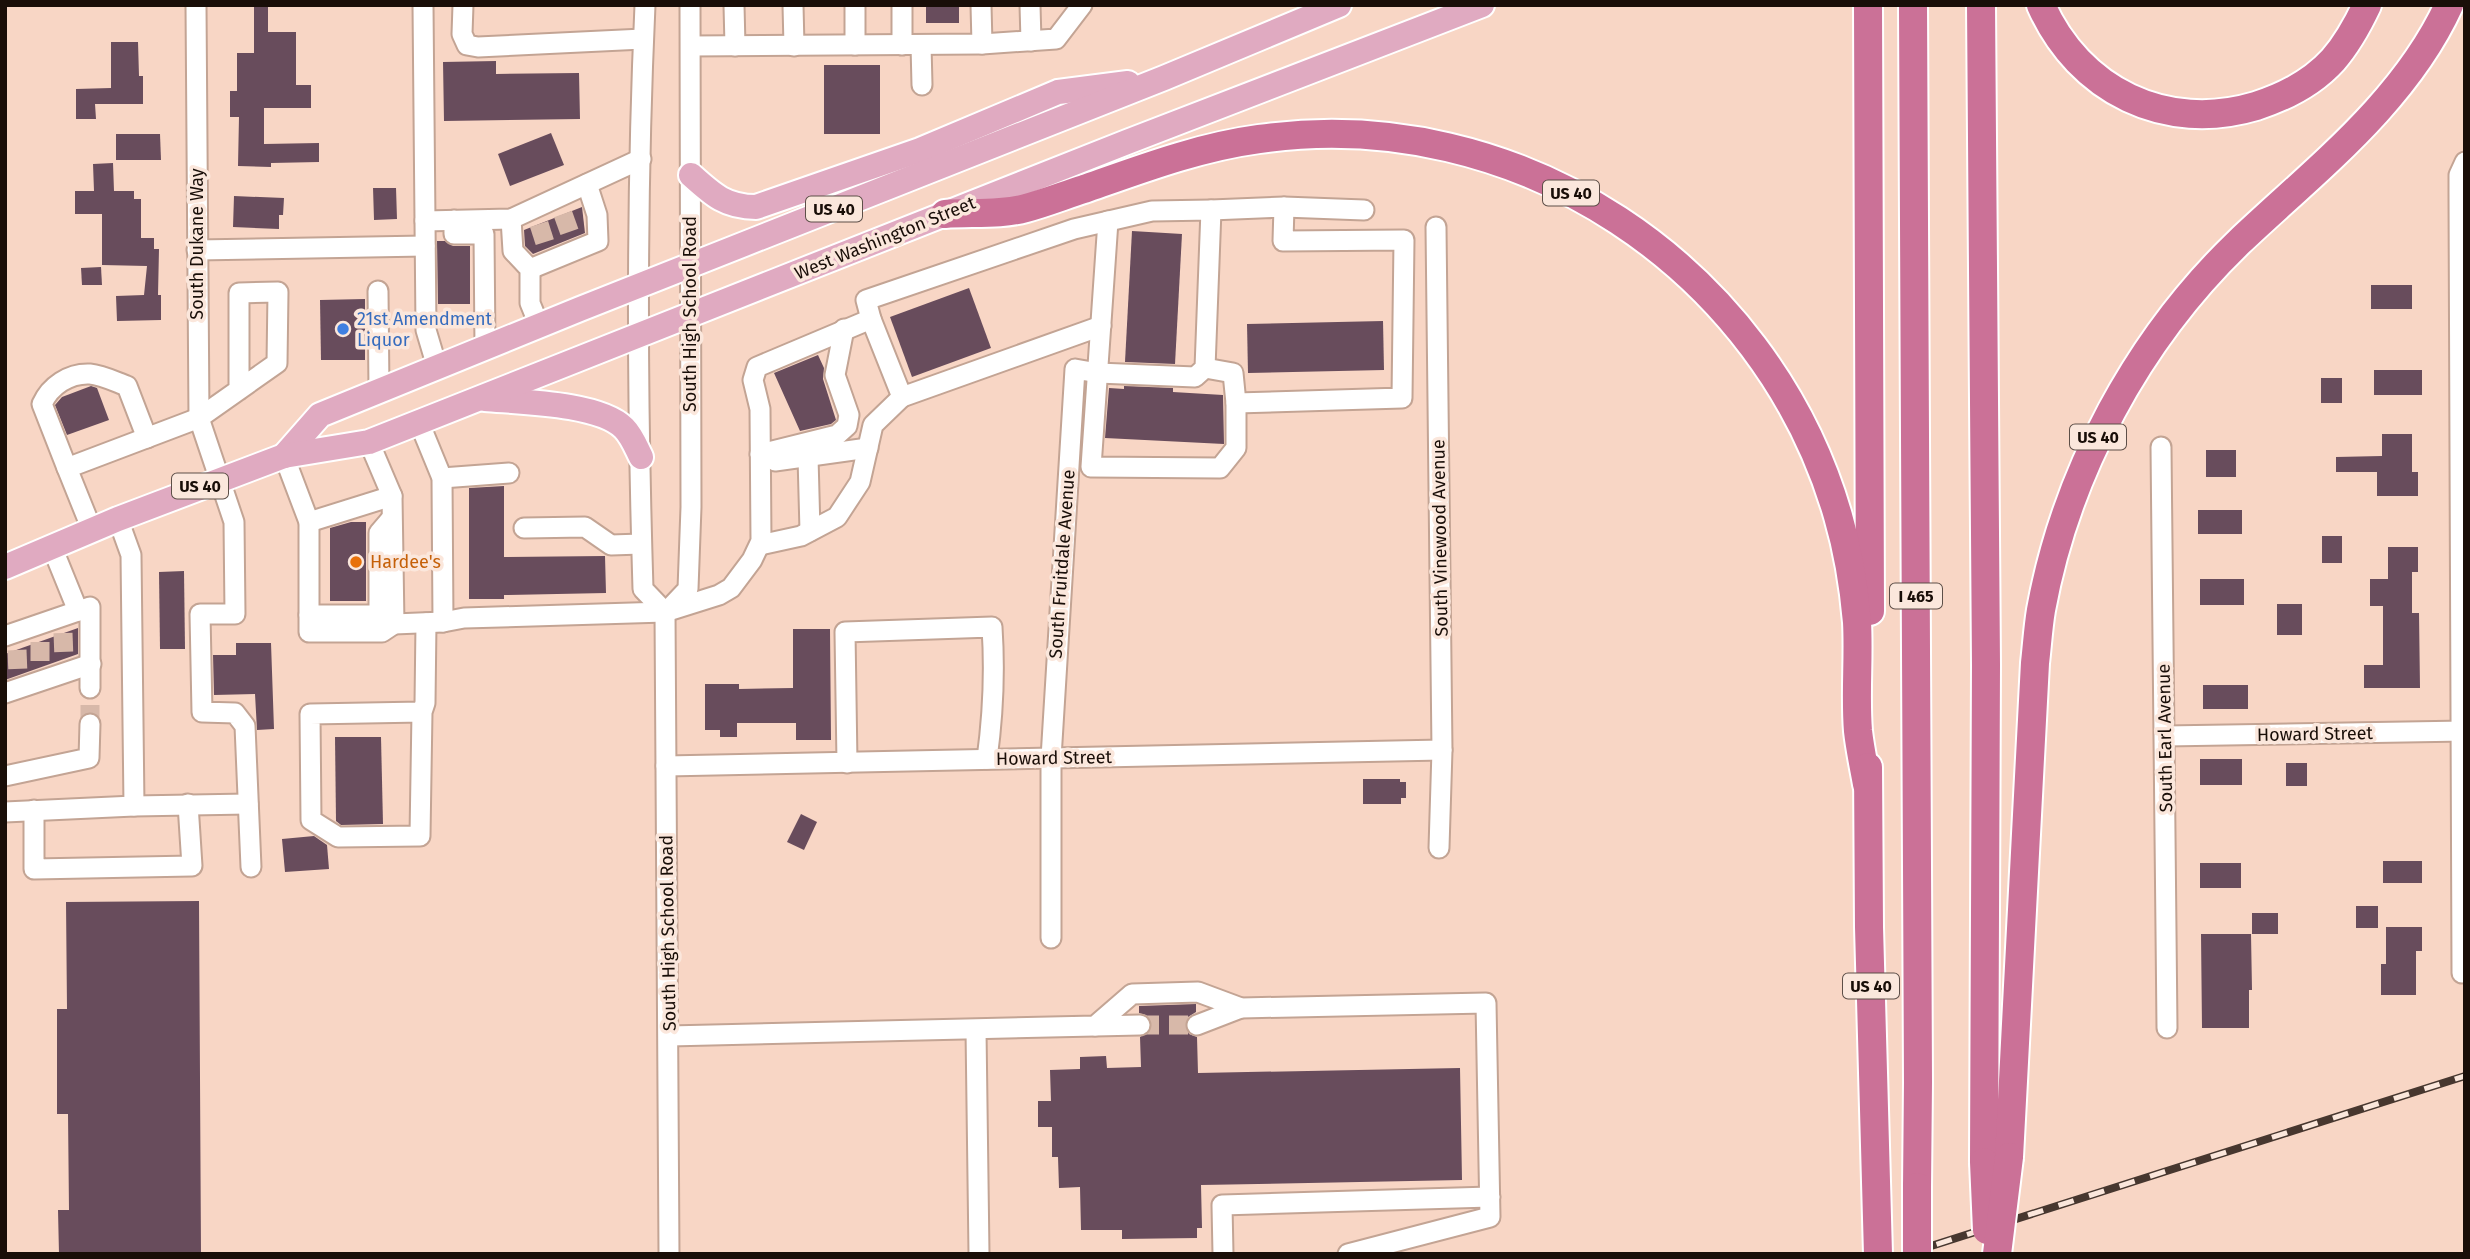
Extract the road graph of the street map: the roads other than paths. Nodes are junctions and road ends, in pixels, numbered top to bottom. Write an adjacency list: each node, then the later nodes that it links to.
1 (196, 5): 45 (street, South Dukane Way)
2 (423, 5): 41 (street)
3 (463, 5): 21 (street)
4 (645, 5): 21 (street)
5 (690, 5): 26 (street, South High School Road)
6 (734, 5): 27 (street)
7 (793, 5): 28 (street)
8 (855, 5): 24 (street)
9 (902, 5): 25 (street)
10 (981, 5): 23 (street)
11 (1030, 5): 22 (street)
12 (1082, 5): 22 (street)
13 (1339, 5): 29 (main road, West Washington Street / US 40)
14 (1482, 5): 38 (main road, West Washington Street)
15 (1868, 5): 109 (highway)
16 (1913, 5): 133 (highway, I 465, bridge)
17 (1981, 5): 126 (highway)
18 (2041, 5): 19 (highway)
19 (2367, 5)
20 (2449, 5): 126 (highway, US 40)
21 (643, 39): 31 (street)
22 (1031, 41): 23 (street)
23 (982, 44): 25 (street)
24 (855, 45): 25 (street); 28 (street)
25 (911, 45): 30 (street)
26 (691, 46): 27 (street); 33 (street, South High School Road)
27 (735, 46): 28 (street)
28 (794, 46)
29 (1164, 78): 33 (main road); 46 (main road, West Washington Street / US 40)
30 (922, 85)
31 (641, 159): 34 (street); 48 (street)
32 (2465, 162): 101 (street)
33 (691, 176): 46 (street, South High School Road)
34 (587, 184): 39 (street); 47 (street)
35 (1284, 207): 36 (street); 37 (street); 64 (street)
36 (1211, 210): 42 (street); 58 (street)
37 (1364, 210)
38 (945, 214): 51 (main road, West Washington Street); 109 (highway, US 40)
39 (511, 219): 40 (street); 47 (street)
40 (454, 220): 41 (street); 56 (street)
41 (425, 221): 44 (street)
42 (1108, 221): 50 (street); 53 (street)
43 (1436, 227): 103 (street, South Vinewood Avenue)
44 (425, 246): 45 (street); 57 (street)
45 (197, 250): 65 (street, South Dukane Way)
46 (691, 265): 48 (main road, West Washington Street / US 40); 51 (street, South High School Road)
47 (530, 269): 52 (street)
48 (639, 286): 52 (main road, West Washington Street / US 40); 55 (street)
49 (377, 290): 61 (street)
50 (868, 310): 54 (street); 62 (street)
51 (690, 315): 55 (main road, West Washington Street); 90 (street, South High School Road)
52 (539, 325): 56 (main road, West Washington Street / US 40)
53 (1101, 326): 59 (street); 62 (street)
54 (844, 329): 74 (street); 74 (street)
55 (639, 335): 63 (main road, West Washington Street); 72 (street)
56 (485, 347): 57 (main road, West Washington Street / US 40)
57 (437, 367): 61 (main road, West Washington Street / US 40)
58 (1205, 368): 59 (street); 64 (street)
59 (1098, 373): 64 (street); 104 (street, South Fruitdale Avenue)
60 (239, 390): 60 (street); 65 (street)
61 (379, 390): 71 (main road, West Washington Street / US 40)
62 (902, 397): 70 (street)
63 (480, 398): 66 (main road, West Washington Street); 72 (main road)
64 (1236, 403)
65 (199, 418): 67 (street); 78 (street, South Dukane Way)
66 (419, 422): 68 (main road, West Washington Street); 77 (street)
67 (147, 438): 75 (street); 75 (street)
68 (369, 442): 71 (main road, West Washington Street); 79 (street)
69 (2161, 447): 102 (street, South Earl Avenue)
70 (868, 448): 73 (street); 85 (street)
71 (284, 456): 78 (main road, West Washington Street / US 40); 82 (street)
72 (641, 457): 86 (street)
73 (808, 457): 74 (street); 85 (street)
74 (760, 458): 87 (street)
75 (67, 468): 84 (street)
76 (509, 473): 77 (street)
77 (442, 478): 93 (street)
78 (218, 479): 81 (main road, West Washington Street / US 40); 111 (street, South Dukane Way)
79 (392, 496): 80 (street); 82 (street)
80 (393, 518): 91 (street); 94 (street)
81 (118, 519): 84 (main road, West Washington Street / US 40); 112 (street)
82 (309, 522): 91 (street)
83 (524, 528): 86 (street)
84 (92, 530): 88 (main road, West Washington Street / US 40)
85 (810, 531): 87 (street)
86 (641, 544): 90 (street)
87 (760, 545): 90 (street)
88 (52, 547): 89 (main road, West Washington Street / US 40); 92 (street)
89 (5, 567)
90 (665, 612): 93 (street); 107 (street, South High School Road)
91 (309, 615): 94 (street)
92 (68, 620): 95 (street); 96 (street)
93 (434, 623): 94 (street); 99 (street)
94 (394, 624)
95 (13, 639)
96 (91, 664): 97 (street); 98 (street)
97 (14, 685)
98 (90, 688)
99 (422, 712): 99 (street)
100 (90, 724): 108 (street)
101 (2464, 731): 102 (street, Howard Street); 118 (street)
102 (2165, 736): 123 (street, South Earl Avenue)
103 (1442, 750): 104 (street, Howard Street); 115 (street, South Vinewood Avenue)
104 (1051, 758): 105 (street, Howard Street); 117 (street, South Fruitdale Avenue)
105 (987, 760): 106 (street, Howard Street); 106 (street)
106 (847, 763): 107 (street, Howard Street)
107 (666, 766): 125 (street, South High School Road)
108 (5, 776)
109 (1867, 784): 132 (highway, US 40)
110 (188, 804): 111 (street); 112 (street); 113 (street)
111 (248, 804): 116 (street)
112 (134, 806): 113 (street)
113 (34, 810): 114 (street)
114 (5, 811)
115 (1439, 848)
116 (251, 867)
117 (1051, 938)
118 (2462, 974)
119 (1241, 1008): 121 (street); 122 (street); 127 (street)
120 (1140, 1025): 122 (street)
121 (1197, 1025)
122 (1095, 1026): 124 (street)
123 (2167, 1028)
124 (976, 1030): 125 (street); 129 (street)
125 (669, 1036): 128 (street, South High School Road)
126 (1997, 1160): 134 (highway, bridge); 135 (highway, US 40, bridge)
127 (1490, 1197): 130 (street); 131 (street)
128 (669, 1254)
129 (979, 1254)
130 (1223, 1254)
131 (1348, 1254)
132 (1878, 1254)
133 (1917, 1254)
134 (1987, 1254)
135 (1997, 1254)

